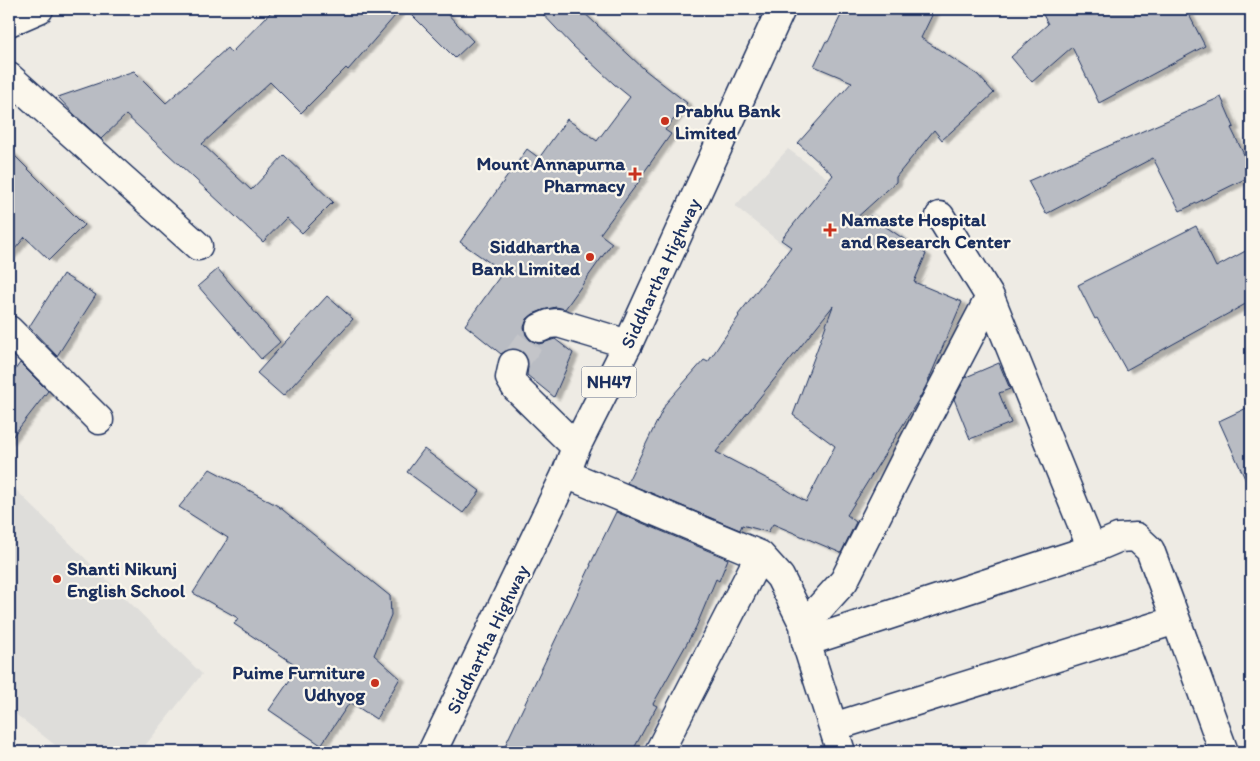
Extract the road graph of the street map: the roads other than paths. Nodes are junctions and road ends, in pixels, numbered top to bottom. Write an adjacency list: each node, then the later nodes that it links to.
1 (39, 9): 3 (main road)
2 (781, 9): 10 (main road, Siddhartha Highway / NH47)
3 (9, 22)
4 (9, 77): 6 (main road)
5 (940, 216): 7 (main road)
6 (198, 246)
7 (990, 297): 15 (main road); 18 (main road)
8 (540, 328): 10 (main road)
9 (9, 330): 12 (main road)
10 (628, 344): 13 (main road, Siddhartha Highway / NH47)
11 (513, 364): 13 (main road)
12 (99, 420)
13 (576, 447): 14 (main road, Siddhartha Highway / NH47)
14 (566, 474): 16 (main road); 20 (main road, Siddhartha Highway / NH47)
15 (1092, 549): 17 (main road); 18 (main road)
16 (760, 555): 18 (main road); 21 (main road)
17 (1176, 620): 19 (main road); 22 (main road)
18 (805, 633): 19 (main road)
19 (838, 740)
20 (432, 752)
21 (659, 752)
22 (1224, 752)

